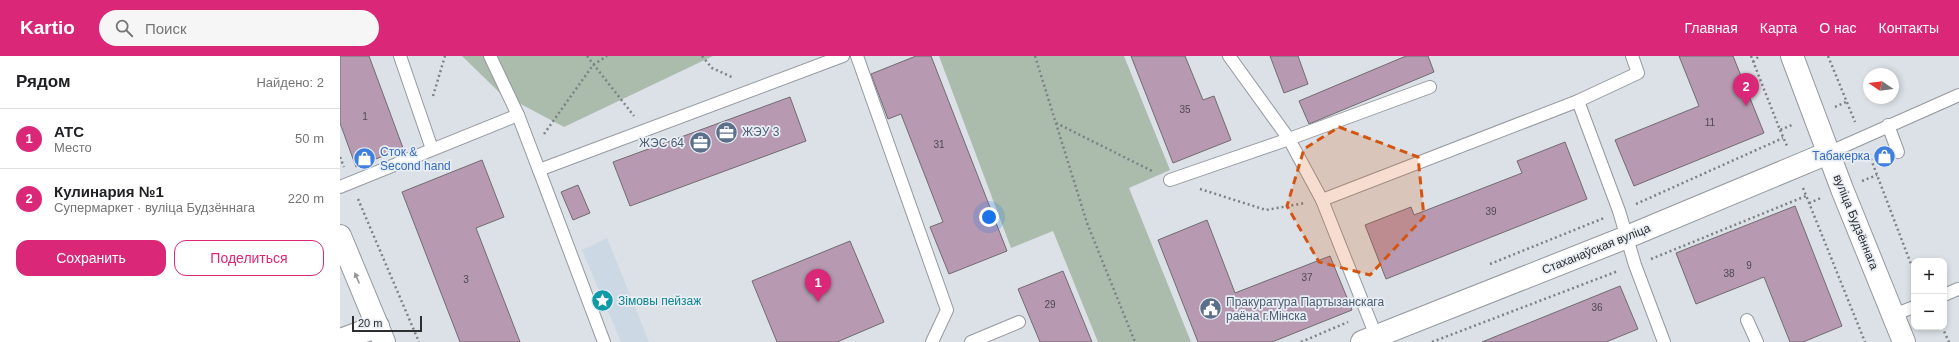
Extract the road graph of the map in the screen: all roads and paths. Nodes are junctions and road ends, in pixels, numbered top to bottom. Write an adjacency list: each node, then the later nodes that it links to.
1 (400, 56): 23 (lane)
2 (445, 56): 23 (path)
3 (490, 56): 21 (lane)
4 (587, 56): 16 (path)
5 (607, 56): 16 (path)
6 (702, 56): 18 (path)
7 (843, 56): 18 (lane)
8 (856, 56): 58 (lane)
9 (1035, 56): 22 (path)
10 (1229, 56): 29 (lane)
11 (1632, 56): 20 (lane)
12 (1759, 56): 15 (path)
13 (1792, 56): 33 (street, вуліца Будзённага)
14 (1828, 56): 27 (path)
15 (1753, 62)
16 (593, 65): 25 (path); 31 (path)
17 (1430, 87): 29 (lane)
18 (758, 88): 25 (lane)
19 (1959, 95): 24 (lane)
20 (1578, 101): 39 (lane); 40 (lane)
21 (518, 115): 30 (lane); 31 (lane)
22 (1056, 123): 37 (path); 60 (path)
23 (424, 125): 30 (lane)
24 (1888, 125): 27 (lane); 32 (lane)
25 (646, 130): 36 (lane)
26 (1780, 130): 28 (path)
27 (1862, 136): 33 (lane); 43 (path)
28 (1783, 138): 35 (path); 40 (path)
29 (1289, 139): 37 (lane); 39 (lane)
30 (432, 149): 38 (lane)
31 (532, 151): 36 (lane)
32 (1898, 152)
33 (1828, 153): 35 (street, Стаханаўская вуліца); 49 (street, вуліца Будзённага)
34 (340, 157): 38 (path)
35 (1795, 166): 42 (street, Стаханаўская вуліца); 64 (path)
36 (539, 170): 57 (lane)
37 (1170, 180): 39 (path)
38 (346, 184): 56 (path)
39 (1322, 200): 48 (lane)
40 (1619, 212): 42 (lane); 44 (path)
41 (340, 236): 53 (street, one-way to 41)
42 (1627, 237): 55 (street, Стаханаўская вуліца); 62 (lane)
43 (1911, 264)
44 (1483, 267)
45 (1958, 289): 46 (lane)
46 (1946, 294)
47 (1911, 308): 49 (lane)
48 (1367, 315): 55 (lane); 61 (path)
49 (1893, 315): 65 (street, вуліца Будзённага)
50 (1747, 320): 63 (lane)
51 (1019, 322): 59 (lane)
52 (1943, 330): 66 (path)
53 (381, 334): 54 (street)
54 (343, 337)
55 (1369, 339)
56 (419, 342)
57 (604, 342)
58 (932, 342)
59 (971, 342)
60 (1135, 342)
61 (1301, 342)
62 (1664, 342)
63 (1757, 342)
64 (1865, 342)
65 (1904, 342)
66 (1949, 342)

